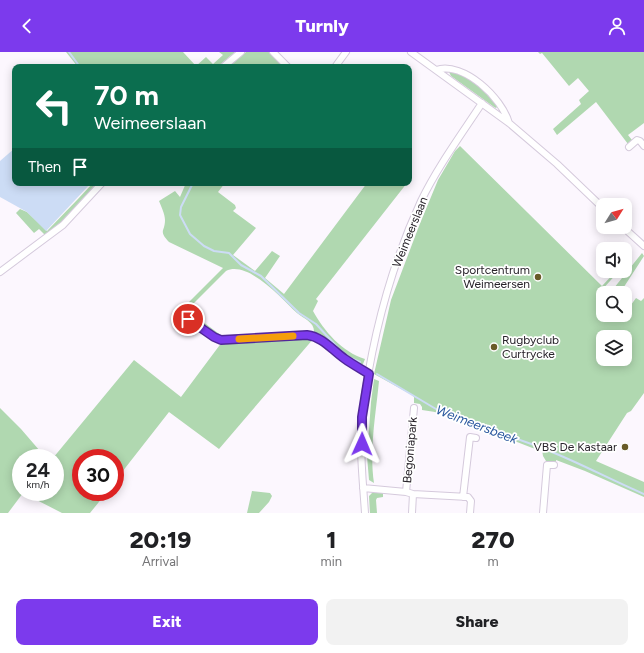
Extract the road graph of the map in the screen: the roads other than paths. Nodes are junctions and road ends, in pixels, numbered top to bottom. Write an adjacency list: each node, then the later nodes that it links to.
1 (241, 52): 5 (street)
2 (273, 52): 6 (street)
3 (346, 52): 7 (street)
4 (411, 52): 8 (street)
5 (227, 64)
6 (285, 64)
7 (337, 64)
8 (436, 70): 9 (street); 10 (street)
9 (482, 103): 10 (street); 19 (street, Weimeerslaan)
10 (508, 123): 14 (street)
11 (644, 146): 12 (street)
12 (628, 147)
13 (99, 186): 17 (street)
14 (596, 201)
15 (631, 234): 16 (street)
16 (643, 244)
17 (0, 272)
18 (188, 319): 19 (street)
19 (369, 374): 23 (street, Weimeerslaan)
20 (414, 408): 24 (street, Begoniapark)
21 (476, 438): 26 (street)
22 (554, 465): 30 (street)
23 (363, 488): 24 (street, Begoniapark); 27 (street, Weimeerslaan)
24 (406, 492): 25 (street, Begoniapark)
25 (413, 494): 26 (street, Begoniapark); 28 (street, Begoniapark)
26 (463, 497): 29 (street)
27 (365, 513)
28 (412, 513)
29 (470, 513)
30 (543, 513)

